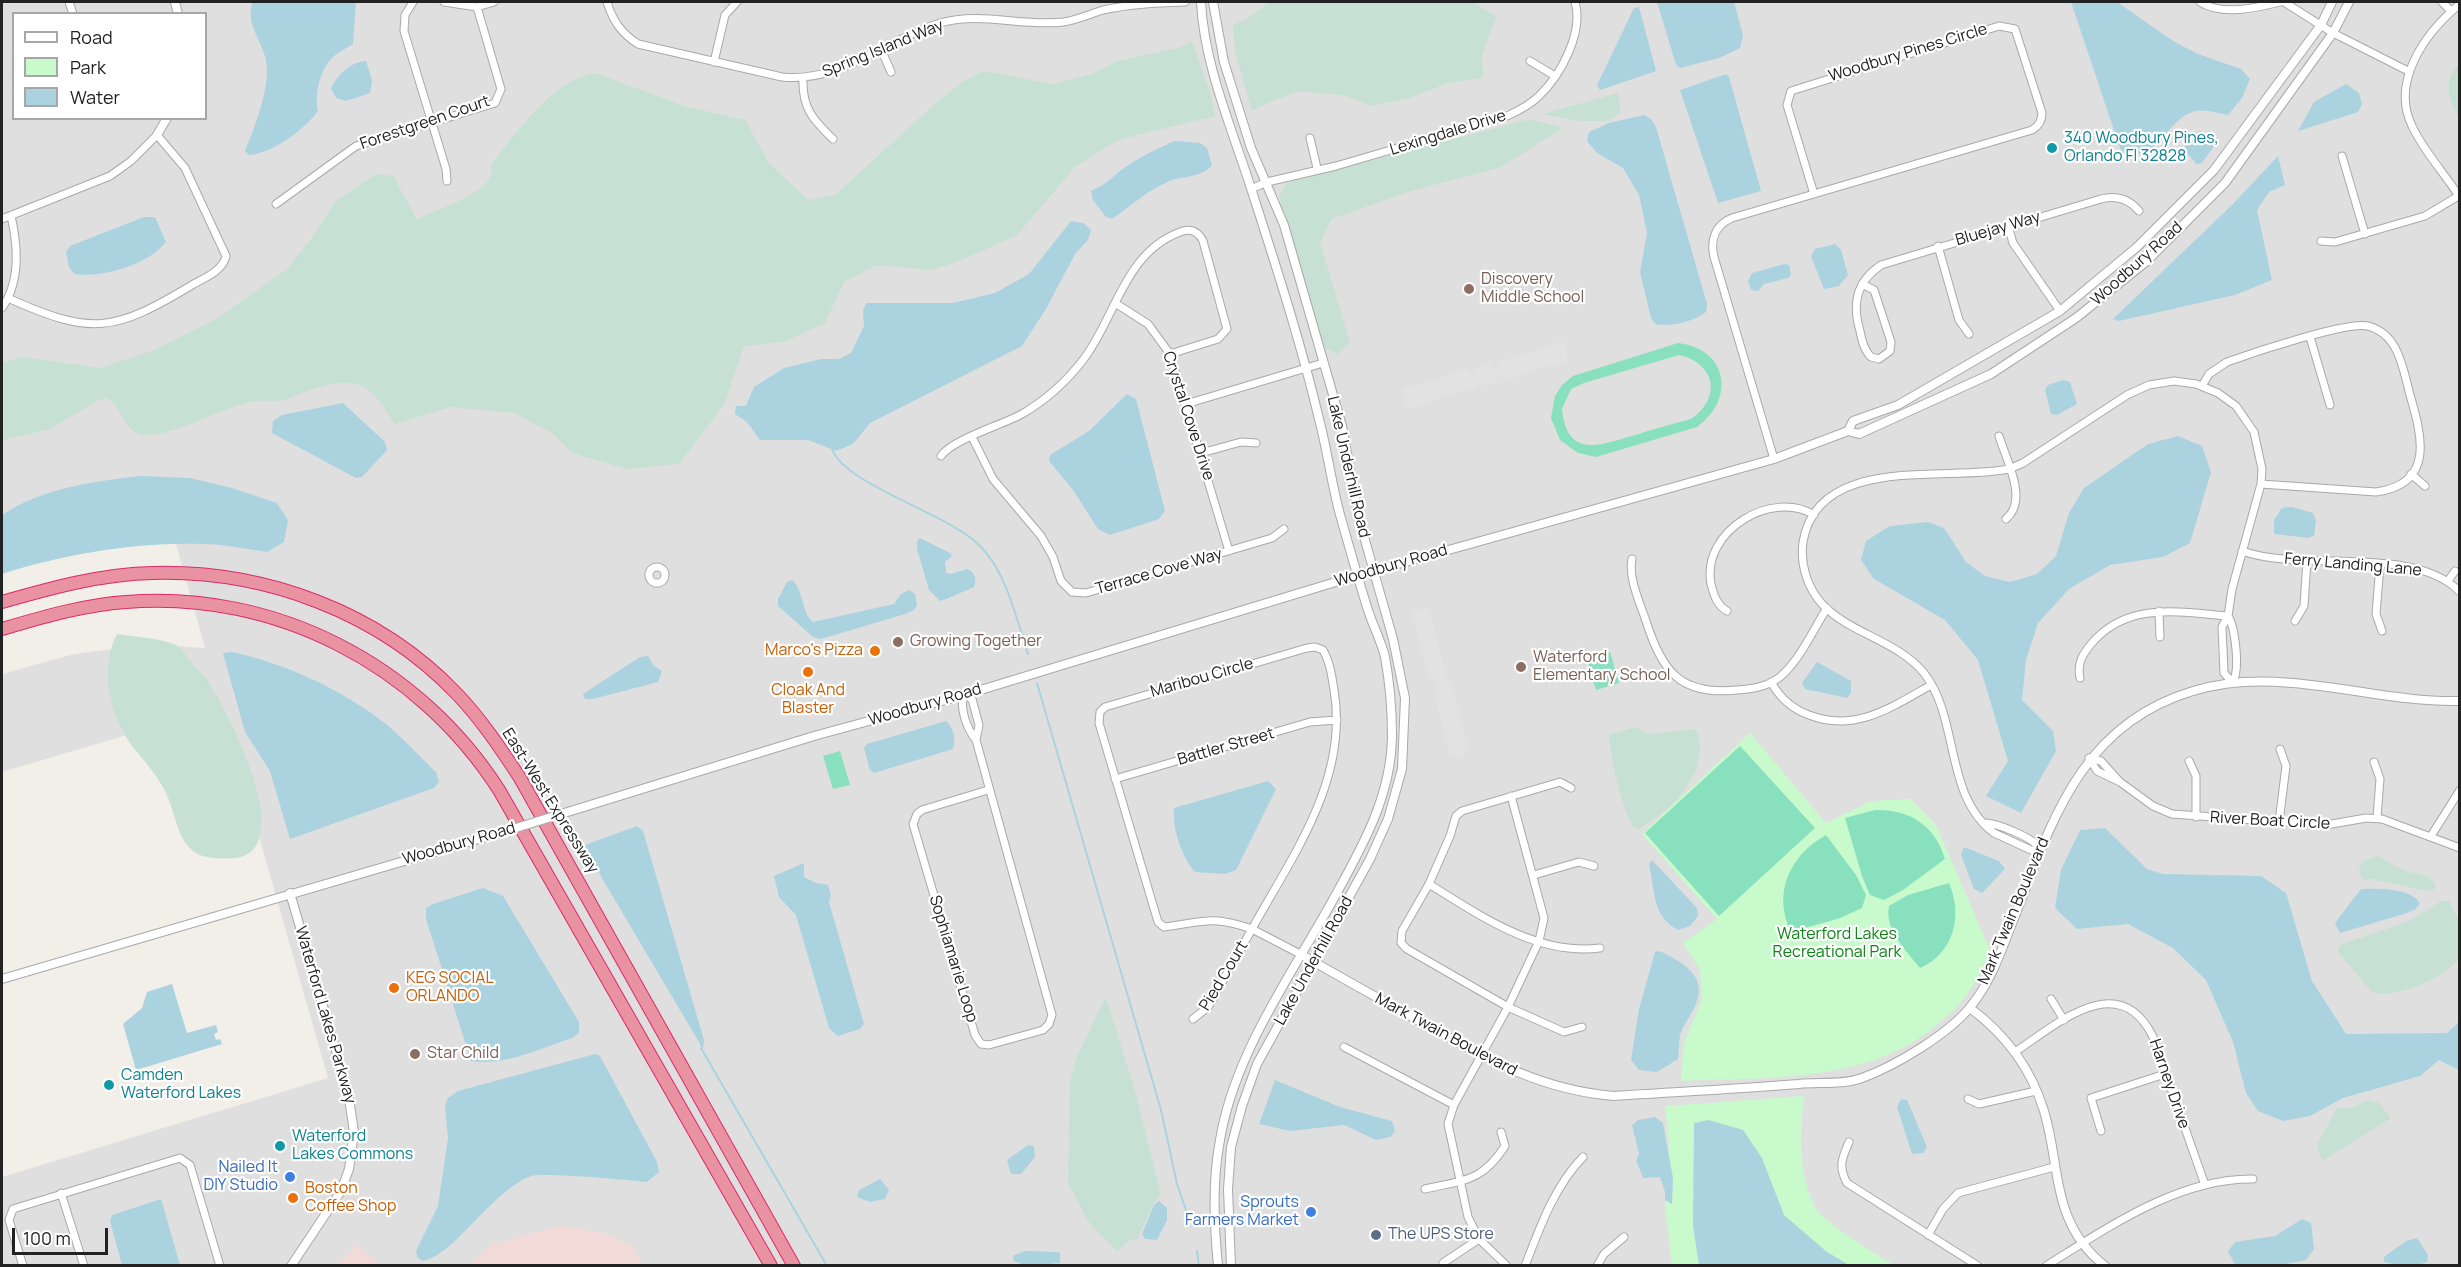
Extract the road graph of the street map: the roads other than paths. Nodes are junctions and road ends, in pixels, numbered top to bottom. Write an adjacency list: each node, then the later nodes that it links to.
1 (413, 2): 28 (street)
2 (444, 2): 16 (street)
3 (494, 2): 16 (street)
4 (607, 2): 22 (street, Spring Island Way)
5 (737, 2): 22 (street)
6 (1185, 2): 20 (street, Spring Island Way)
7 (1201, 2): 36 (street, Lake Underhill Road)
8 (1213, 2): 35 (street, Lake Underhill Road)
9 (1575, 2): 25 (street, Lexingdale Drive)
10 (2200, 2): 11 (street)
11 (2282, 2): 18 (street)
12 (2332, 2): 18 (street, Woodbury Road)
13 (2349, 2): 19 (street, Woodbury Road)
14 (2442, 2): 17 (street)
15 (2460, 4): 17 (street)
16 (477, 7): 28 (street, Forestgreen Court)
17 (2451, 11): 23 (street)
18 (2321, 25): 19 (street); 51 (street, Woodbury Road)
19 (2333, 33): 23 (street); 60 (street, Woodbury Road)
20 (881, 49): 24 (street); 26 (street, Spring Island Way)
21 (1530, 61): 25 (street)
22 (714, 62): 26 (street, Spring Island Way)
23 (2408, 71): 38 (street)
24 (891, 72)
25 (1555, 76): 33 (street, Lexingdale Drive)
26 (803, 79): 31 (street)
27 (166, 120): 29 (street)
28 (432, 122): 34 (street); 39 (street, Forestgreen Court)
29 (157, 135): 41 (street); 48 (street)
30 (1310, 138): 33 (street)
31 (833, 140)
32 (2342, 156): 44 (street)
33 (1317, 168): 35 (street, Lexingdale Drive)
34 (447, 181)
35 (1267, 182): 36 (street, Lexingdale Drive); 55 (street, Lake Underhill Road)
36 (1251, 189): 56 (street, Lake Underhill Road)
37 (1814, 194): 37 (street, Woodbury Pines Circle); 66 (street, Woodbury Pines Circle)
38 (2459, 196): 44 (street)
39 (276, 204)
40 (2139, 211): 43 (street, Bluejay Way)
41 (11, 216): 42 (street); 48 (street)
42 (2, 219)
43 (2008, 226): 46 (street, Bluejay Way); 51 (street)
44 (2365, 234): 45 (street)
45 (2321, 241)
46 (1938, 246): 47 (street, Bluejay Way); 52 (street)
47 (1862, 284): 47 (street)
48 (8, 298): 50 (street)
49 (1115, 303): 54 (street, Crystal Cove Drive); 54 (street); 62 (street)
50 (2, 308)
51 (2060, 311): 60 (street, Woodbury Road)
52 (1969, 334)
53 (2310, 337): 57 (street); 59 (street); 68 (street)
54 (1170, 354): 58 (street, Crystal Cove Drive)
55 (1323, 363): 56 (street); 79 (street, Lake Underhill Road)
56 (1305, 369): 58 (street); 81 (street, Lake Underhill Road)
57 (2202, 386): 67 (street); 69 (street)
58 (1186, 404): 64 (street, Crystal Cove Drive)
59 (2330, 405)
60 (1848, 431): 66 (street, Woodbury Road)
61 (1999, 436): 67 (street)
62 (972, 437): 65 (street); 74 (street, Terrace Cove Way)
63 (1256, 443): 64 (street)
64 (1201, 453): 74 (street, Crystal Cove Drive)
65 (941, 456)
66 (1774, 459): 79 (street, Woodbury Road)
67 (2009, 469): 71 (street); 72 (street)
68 (2412, 474): 69 (street); 70 (street)
69 (2261, 484): 75 (street)
70 (2425, 486)
71 (1814, 515): 85 (street); 86 (street)
72 (2006, 519)
73 (1284, 529): 74 (street, Terrace Cove Way)
74 (1229, 551)
75 (2242, 551): 77 (street, Ferry Landing Lane); 88 (street)
76 (1632, 559): 94 (street)
77 (2307, 560): 78 (street, Ferry Landing Lane); 89 (street)
78 (2379, 565): 82 (street, Ferry Landing Lane); 91 (street)
79 (1374, 571): 81 (street, Woodbury Road); 123 (street, Lake Underhill Road)
80 (2455, 571): 82 (street)
81 (1358, 575): 97 (street, Woodbury Road); 122 (street, Lake Underhill Road)
82 (2448, 581): 83 (street, Ferry Landing Lane)
83 (2460, 592)
84 (2, 602): 158 (highway, East-West Expressway)
85 (1827, 608): 94 (street); 96 (street)
86 (1727, 611)
87 (2159, 611): 88 (street); 92 (street); 93 (street)
88 (2228, 616): 95 (street); 95 (street)
89 (2295, 621)
90 (2, 629): 157 (highway)
91 (2382, 631)
92 (2160, 638)
93 (2080, 678)
94 (1771, 682): 96 (street)
95 (2232, 682): 98 (street, Mark Twain Boulevard); 101 (street, Mark Twain Boulevard)
96 (1931, 685): 114 (street)
97 (964, 695): 107 (street, Sophiamarie Loop); 118 (street, Woodbury Road, bridge)
98 (2460, 701)
99 (1337, 720): 104 (street, Battler Street); 104 (street, Maribou Circle); 119 (street, Maribou Circle)
100 (2280, 749): 111 (street)
101 (2089, 759): 109 (street, River Boat Circle); 114 (street, Mark Twain Boulevard)
102 (2188, 761): 109 (street)
103 (2374, 762): 110 (street)
104 (1115, 779): 119 (street, Maribou Circle)
105 (1571, 788): 108 (street)
106 (2460, 789): 112 (street)
107 (988, 790): 107 (street, Sophiamarie Loop)
108 (1511, 796): 116 (street); 117 (street)
109 (2196, 817): 111 (street, River Boat Circle)
110 (2377, 818): 111 (street, River Boat Circle); 112 (street, River Boat Circle)
111 (2278, 822)
112 (2431, 836): 113 (street, River Boat Circle)
113 (2460, 848)
114 (2041, 850): 127 (street, Mark Twain Boulevard)
115 (1594, 866): 116 (street)
116 (1534, 875): 120 (street)
117 (1429, 884): 120 (street); 126 (street)
118 (290, 893): 124 (street, Woodbury Road); 156 (street, Waterford Lakes Parkway)
119 (1252, 929): 122 (street, Maribou Circle); 128 (street, Pied Court)
120 (1539, 941): 121 (street); 126 (street)
121 (1600, 948)
122 (1302, 956): 123 (street, Maribou Circle); 159 (street, Lake Underhill Road)
123 (1313, 962): 133 (street, Mark Twain Boulevard); 160 (street, Lake Underhill Road)
124 (2, 979)
125 (2051, 999): 129 (street)
126 (1508, 1007): 130 (street); 133 (street)
127 (1970, 1008): 132 (street); 133 (street, Mark Twain Boulevard)
128 (1193, 1019)
129 (2064, 1020): 132 (street, Harney Drive); 134 (street, Harney Drive)
130 (1582, 1027)
131 (1344, 1047): 137 (street)
132 (2015, 1052): 135 (street)
133 (1482, 1056): 137 (street)
134 (2165, 1074): 138 (street); 145 (street, Harney Drive)
135 (2037, 1091): 136 (street); 142 (street)
136 (1968, 1099)
137 (1454, 1106): 144 (street)
138 (2101, 1131)
139 (1501, 1132): 144 (street)
140 (1849, 1142): 148 (street)
141 (1583, 1157): 162 (street)
142 (2054, 1167): 148 (street); 151 (street)
143 (2253, 1179): 145 (street)
144 (1459, 1181): 146 (street); 150 (street)
145 (2205, 1185): 151 (street)
146 (1425, 1189)
147 (62, 1193): 153 (street); 154 (street); 155 (street)
148 (1928, 1235): 164 (street)
149 (1624, 1236): 163 (street)
150 (1479, 1239): 152 (street); 161 (street)
151 (2084, 1242): 165 (street); 166 (street)
152 (1443, 1263)
153 (23, 1266)
154 (84, 1266)
155 (220, 1266)
156 (291, 1266)
157 (771, 1266)
158 (794, 1266)
159 (1218, 1266)
160 (1231, 1266)
161 (1507, 1266)
162 (1525, 1266)
163 (1597, 1266)
164 (1978, 1266)
165 (2046, 1266)
166 (2105, 1266)

